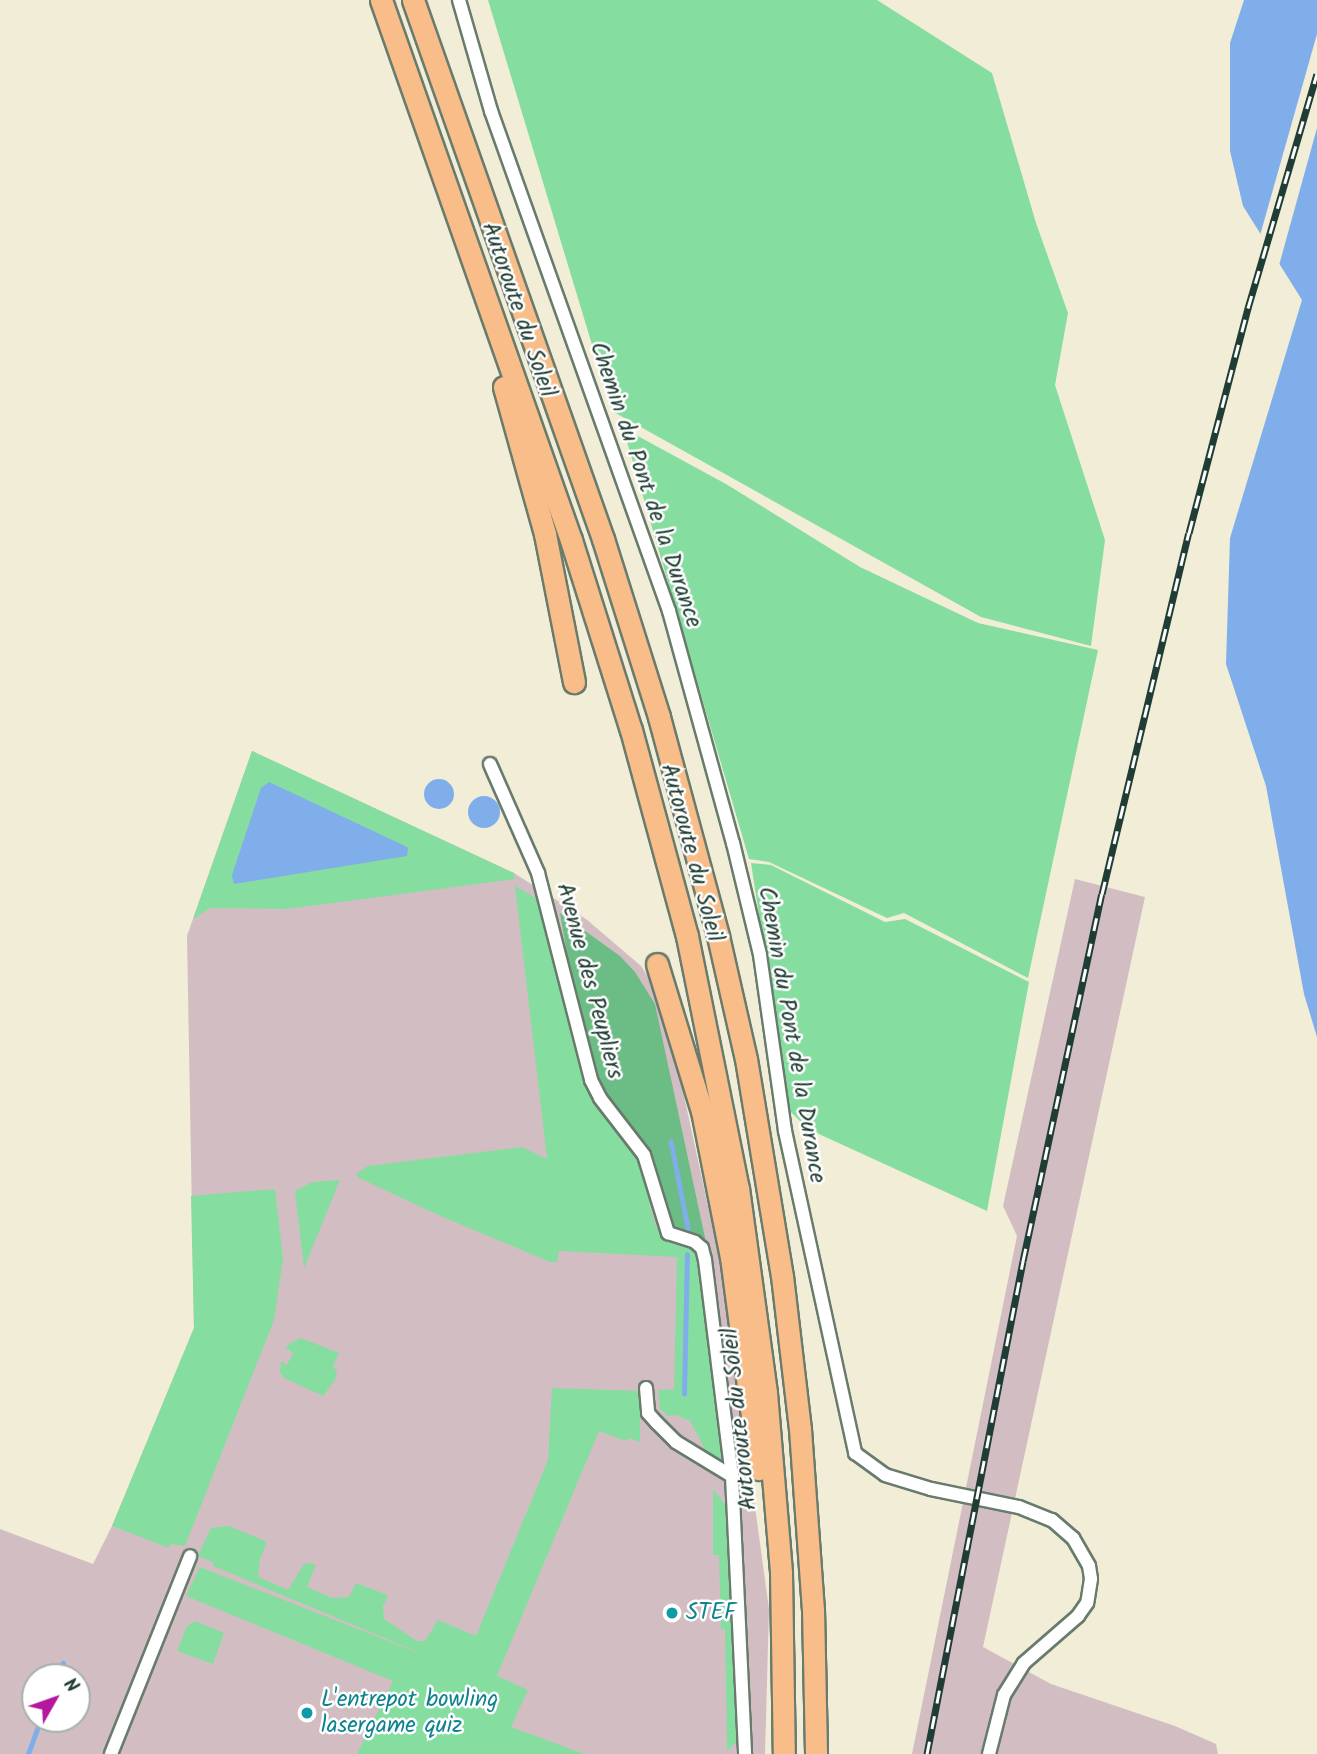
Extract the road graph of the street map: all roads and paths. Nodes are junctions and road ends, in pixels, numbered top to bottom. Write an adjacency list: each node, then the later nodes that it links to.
1 (381, 0): 4 (highway, Autoroute du Soleil)
2 (413, 0): 15 (highway, Autoroute du Soleil)
3 (459, 0): 16 (street, Chemin du Pont de la Durance)
4 (474, 262): 5 (highway); 11 (highway, Autoroute du Soleil)
5 (574, 682)
6 (489, 764): 9 (street, Avenue des Peupliers)
7 (657, 964): 11 (highway)
8 (646, 1388): 9 (street)
9 (732, 1476): 13 (street, Avenue des Peupliers)
10 (190, 1556): 12 (street)
11 (781, 1573): 14 (highway, Autoroute du Soleil)
12 (111, 1754)
13 (745, 1754)
14 (784, 1754)
15 (816, 1754)
16 (989, 1754)

